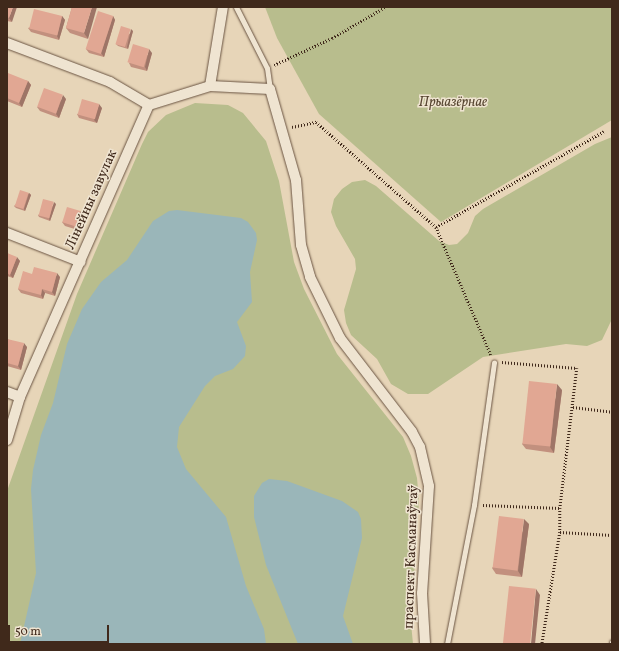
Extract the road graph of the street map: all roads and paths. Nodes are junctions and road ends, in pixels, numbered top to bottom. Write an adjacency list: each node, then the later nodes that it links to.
1 (223, 7): 6 (street)
2 (236, 7): 5 (lane)
3 (385, 7): 5 (path)
4 (7, 43): 8 (street)
5 (267, 68): 7 (lane)
6 (210, 86): 7 (street); 8 (street)
7 (270, 89): 9 (street, праспект Касманаўтаў)
8 (149, 105): 13 (street, Лінейны завулак)
9 (282, 130): 11 (path); 24 (street, праспект Касманаўтаў)
10 (604, 131): 11 (path)
11 (436, 227): 14 (path)
12 (7, 233): 13 (street)
13 (80, 262): 16 (street, Лінейны завулак)
14 (494, 362): 17 (path); 20 (lane)
15 (7, 392): 16 (street)
16 (20, 397): 19 (street, Лінейны завулак)
17 (573, 407): 18 (path); 21 (path)
18 (612, 412)
19 (7, 440)
20 (474, 505): 21 (path); 25 (lane)
21 (560, 508): 22 (path)
22 (560, 532): 23 (path); 26 (path)
23 (612, 535)
24 (425, 644)
25 (447, 644)
26 (542, 644)

